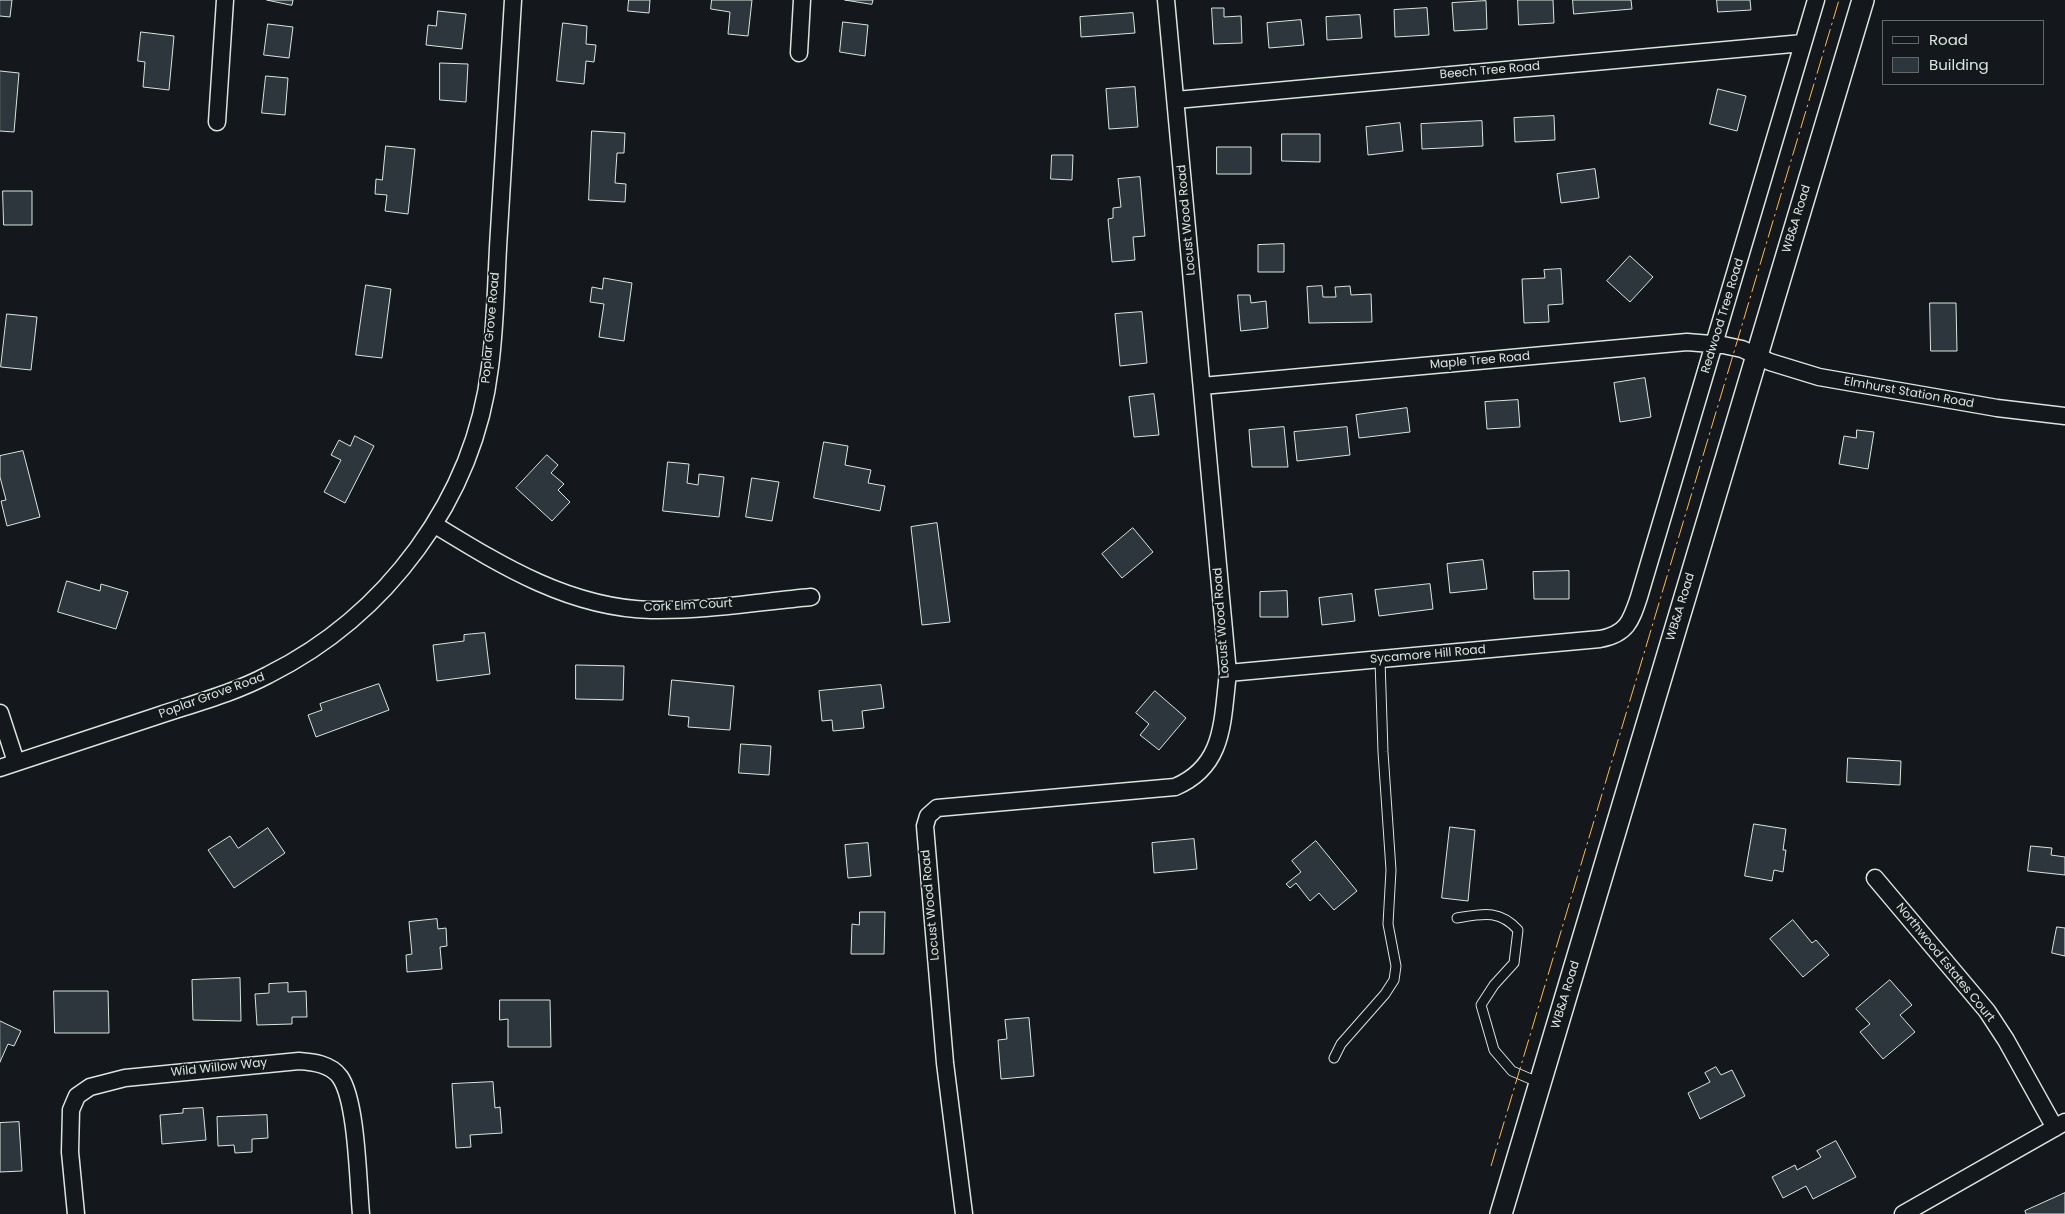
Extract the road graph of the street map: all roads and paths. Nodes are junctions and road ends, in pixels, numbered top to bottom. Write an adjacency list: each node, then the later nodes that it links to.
1 (225, 0): 10 (street)
2 (513, 0): 15 (street, Poplar Grove Road)
3 (802, 0): 8 (street)
4 (1166, 0): 9 (street, Locust Wood Road)
5 (1816, 0): 7 (street, Redwood Tree Road)
6 (1863, 0): 12 (street, WB&A Road)
7 (1803, 43): 9 (street, Beech Tree Road); 11 (street, Redwood Tree Road)
8 (799, 53)
9 (1176, 100): 13 (street, Locust Wood Road)
10 (217, 122)
11 (1715, 344): 12 (street, Maple Tree Road); 13 (street, Maple Tree Road); 17 (street, Redwood Tree Road)
12 (1756, 356): 14 (street, Elmhurst Station Road); 26 (street, WB&A Road)
13 (1202, 386): 19 (street, Locust Wood Road)
14 (2065, 416)
15 (435, 525): 16 (street, Cork Elm Court); 21 (street, Poplar Grove Road)
16 (811, 597)
17 (1624, 629): 18 (street, Sycamore Hill Road)
18 (1380, 660): 19 (street, Sycamore Hill Road); 25 (lane)
19 (1228, 673): 30 (street, Locust Wood Road)
20 (0, 713): 21 (street)
21 (16, 762): 22 (street, Poplar Grove Road)
22 (0, 768)
23 (1875, 878): 27 (street, Northwood Estates Court)
24 (1457, 918): 26 (lane)
25 (1334, 1058)
26 (1540, 1083): 31 (street, WB&A Road)
27 (2060, 1125): 32 (street)
28 (76, 1214): 29 (street, Wild Willow Way)
29 (361, 1214)
30 (964, 1214)
31 (1501, 1214)
32 (1902, 1214)

